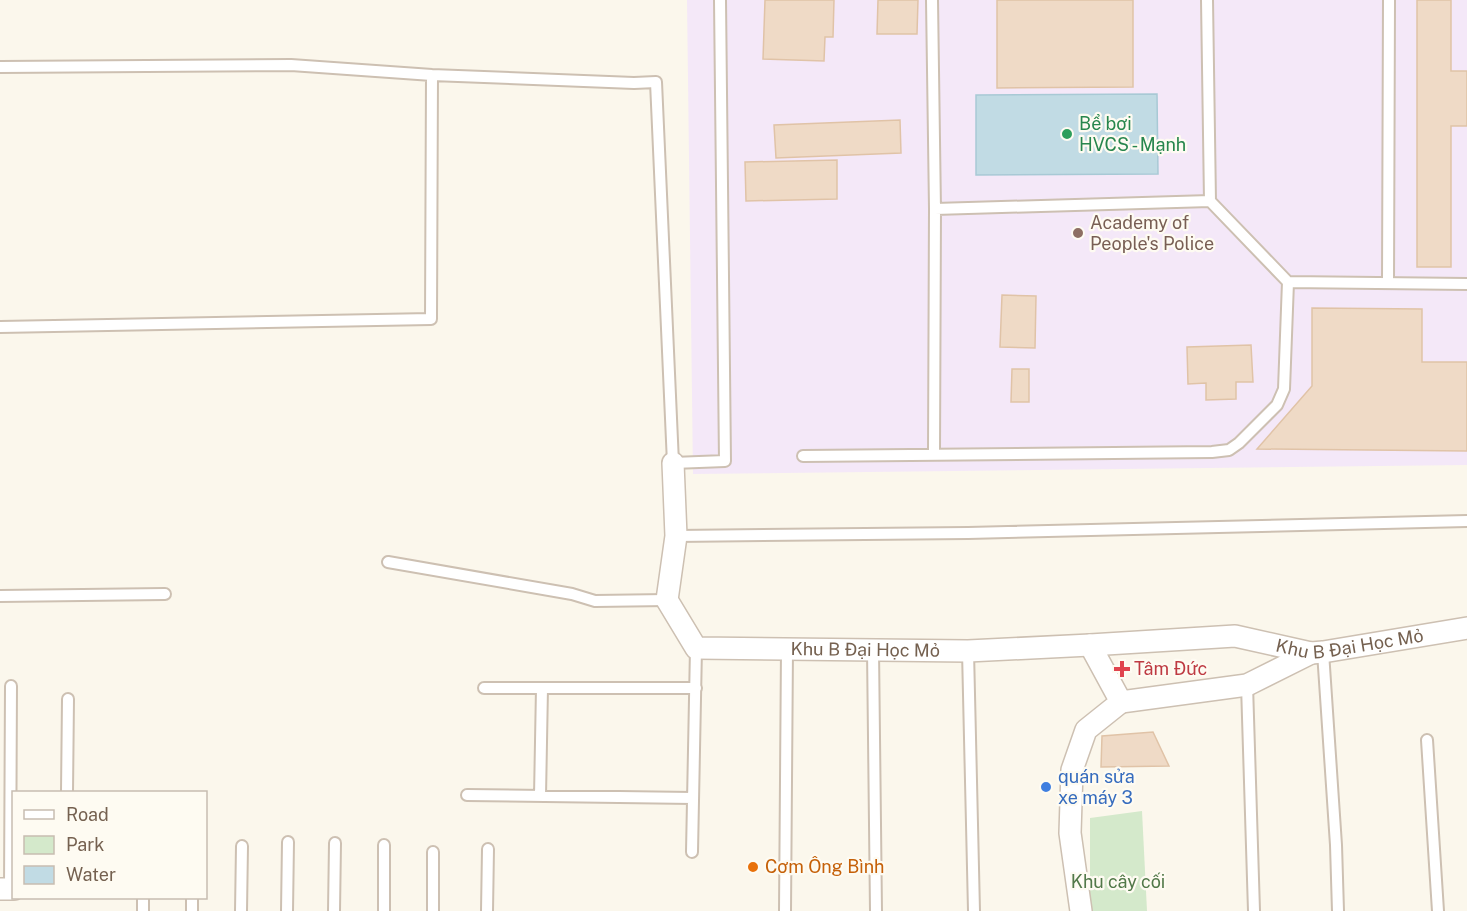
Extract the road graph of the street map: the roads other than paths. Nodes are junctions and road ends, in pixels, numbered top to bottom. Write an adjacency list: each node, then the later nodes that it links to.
1 (720, 0): 15 (lane)
2 (932, 0): 8 (lane)
3 (1207, 0): 7 (lane)
4 (1389, 0): 10 (lane)
5 (0, 66): 6 (lane)
6 (432, 75): 12 (lane); 15 (lane)
7 (1210, 201): 8 (lane); 9 (lane)
8 (935, 209): 13 (lane)
9 (1288, 282): 10 (lane); 13 (lane)
10 (1388, 283): 11 (lane)
11 (1467, 284)
12 (0, 327)
13 (934, 455): 14 (lane)
14 (803, 456)
15 (673, 463): 17 (street)
16 (1467, 521): 17 (lane)
17 (676, 536): 21 (street)
18 (388, 562): 21 (lane)
19 (165, 594): 20 (lane)
20 (0, 596)
21 (667, 600): 24 (street)
22 (1467, 628): 28 (street, Khu B Đại Học Mỏ)
23 (1090, 645): 27 (street, Khu B Đại Học Mỏ); 28 (street, Khu B Đại Học Mỏ); 35 (street)
24 (696, 648): 25 (street, Khu B Đại Học Mỏ); 33 (lane)
25 (787, 649): 26 (street, Khu B Đại Học Mỏ); 55 (lane)
26 (873, 650): 27 (street, Khu B Đại Học Mỏ); 56 (lane)
27 (968, 651): 57 (lane)
28 (1317, 653): 29 (street); 60 (lane)
29 (1247, 685): 35 (street); 59 (lane)
30 (11, 686): 48 (lane)
31 (484, 688): 32 (lane)
32 (542, 688): 33 (lane); 39 (lane)
33 (696, 688): 40 (lane)
34 (68, 699): 37 (lane)
35 (1121, 702): 58 (street)
36 (1427, 741): 61 (lane)
37 (67, 791)
38 (467, 795): 39 (lane)
39 (540, 796): 40 (lane)
40 (693, 798): 47 (lane)
41 (288, 842): 50 (lane)
42 (335, 843): 51 (lane)
43 (384, 845): 52 (lane)
44 (242, 846): 49 (lane)
45 (488, 849): 54 (lane)
46 (433, 852): 53 (lane)
47 (692, 852)
48 (8, 889)
49 (241, 911)
50 (287, 911)
51 (334, 911)
52 (384, 911)
53 (433, 911)
54 (487, 911)
55 (785, 911)
56 (876, 911)
57 (974, 911)
58 (1081, 911)
59 (1254, 911)
60 (1338, 911)
61 (1438, 911)

